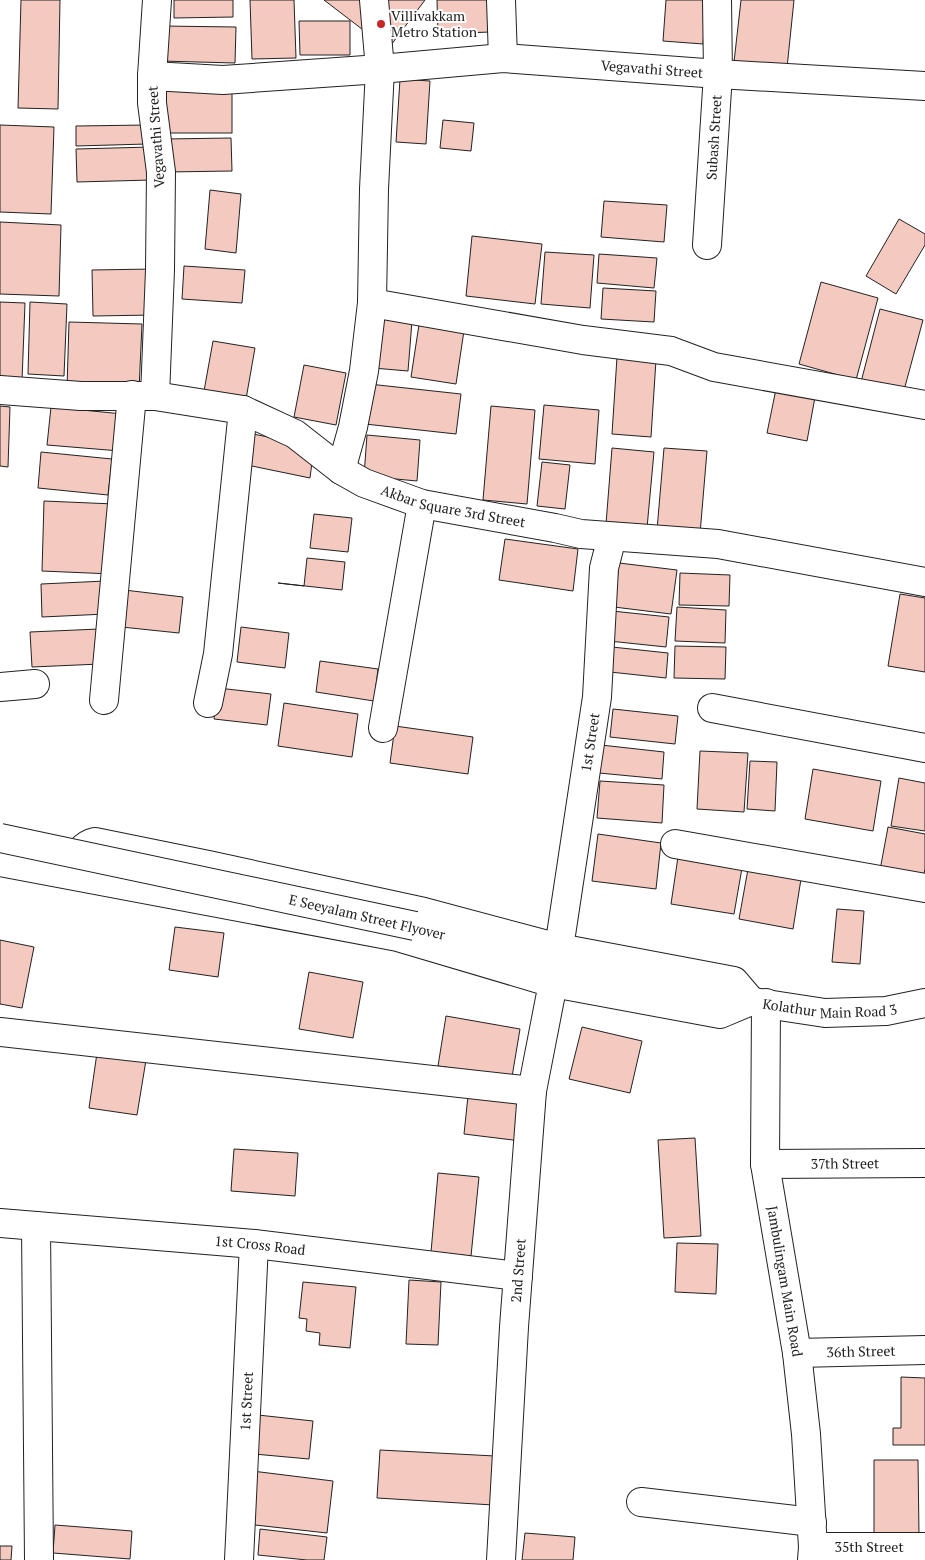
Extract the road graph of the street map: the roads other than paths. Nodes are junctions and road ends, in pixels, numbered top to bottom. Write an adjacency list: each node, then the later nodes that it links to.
1 (157, 0): 8 (street)
2 (374, 0): 6 (street)
3 (501, 0): 5 (street)
4 (717, 0): 7 (street, Subash Street)
5 (503, 58): 6 (street, Vegavathi Street); 7 (street, Vegavathi Street)
6 (380, 69): 8 (street, Vegavathi Street); 11 (street)
7 (718, 74): 9 (street, Vegavathi Street); 10 (street, Subash Street)
8 (152, 76): 13 (street, Vegavathi Street)
9 (925, 86)
10 (707, 246)
11 (372, 303): 14 (street); 16 (street)
12 (0, 390): 13 (street, Akbar Square 3rd Street)
13 (144, 396): 15 (street, Akbar Square 3rd Street); 22 (street, Vegavathi Street)
14 (925, 405)
15 (242, 410): 16 (street, Akbar Square 3rd Street); 23 (street)
16 (340, 470): 17 (street, Akbar Square 3rd Street)
17 (422, 504): 18 (street, Akbar Square 3rd Street); 25 (street)
18 (612, 537): 19 (street, Akbar Square 3rd Street); 32 (street, 1st Street)
19 (925, 582)
20 (35, 684): 21 (street)
21 (0, 687)
22 (104, 700)
23 (208, 703)
24 (712, 708): 26 (street)
25 (383, 728)
26 (925, 748)
27 (0, 838): 34 (street, E Seeyalam Street Flyover, bridge)
28 (675, 844): 31 (street)
29 (0, 862): 30 (street)
30 (66, 874): 32 (street); 33 (street)
31 (925, 888)
32 (559, 948): 34 (street)
33 (553, 983): 34 (street); 37 (street, 2nd Street)
34 (750, 1001): 35 (street, Kolathur Main Road 3); 39 (street, Jambulingam Main Road)
35 (925, 1003)
36 (0, 1032): 37 (street)
37 (532, 1091): 43 (street, 2nd Street)
38 (925, 1163): 39 (street, 37th Street)
39 (765, 1164): 45 (street, Jambulingam Main Road)
40 (0, 1223): 41 (street, 1st Cross Road)
41 (36, 1226): 42 (street, 1st Cross Road); 49 (street)
42 (254, 1244): 43 (street, 1st Cross Road); 50 (street, 1st Street)
43 (518, 1276): 51 (street, 2nd Street)
44 (925, 1350): 45 (street, 36th Street)
45 (797, 1353): 47 (street, Jambulingam Main Road)
46 (641, 1502): 47 (street, 35th Street)
47 (812, 1543): 48 (street, 35th Street)
48 (925, 1547)
49 (39, 1560)
50 (239, 1560)
51 (501, 1560)

